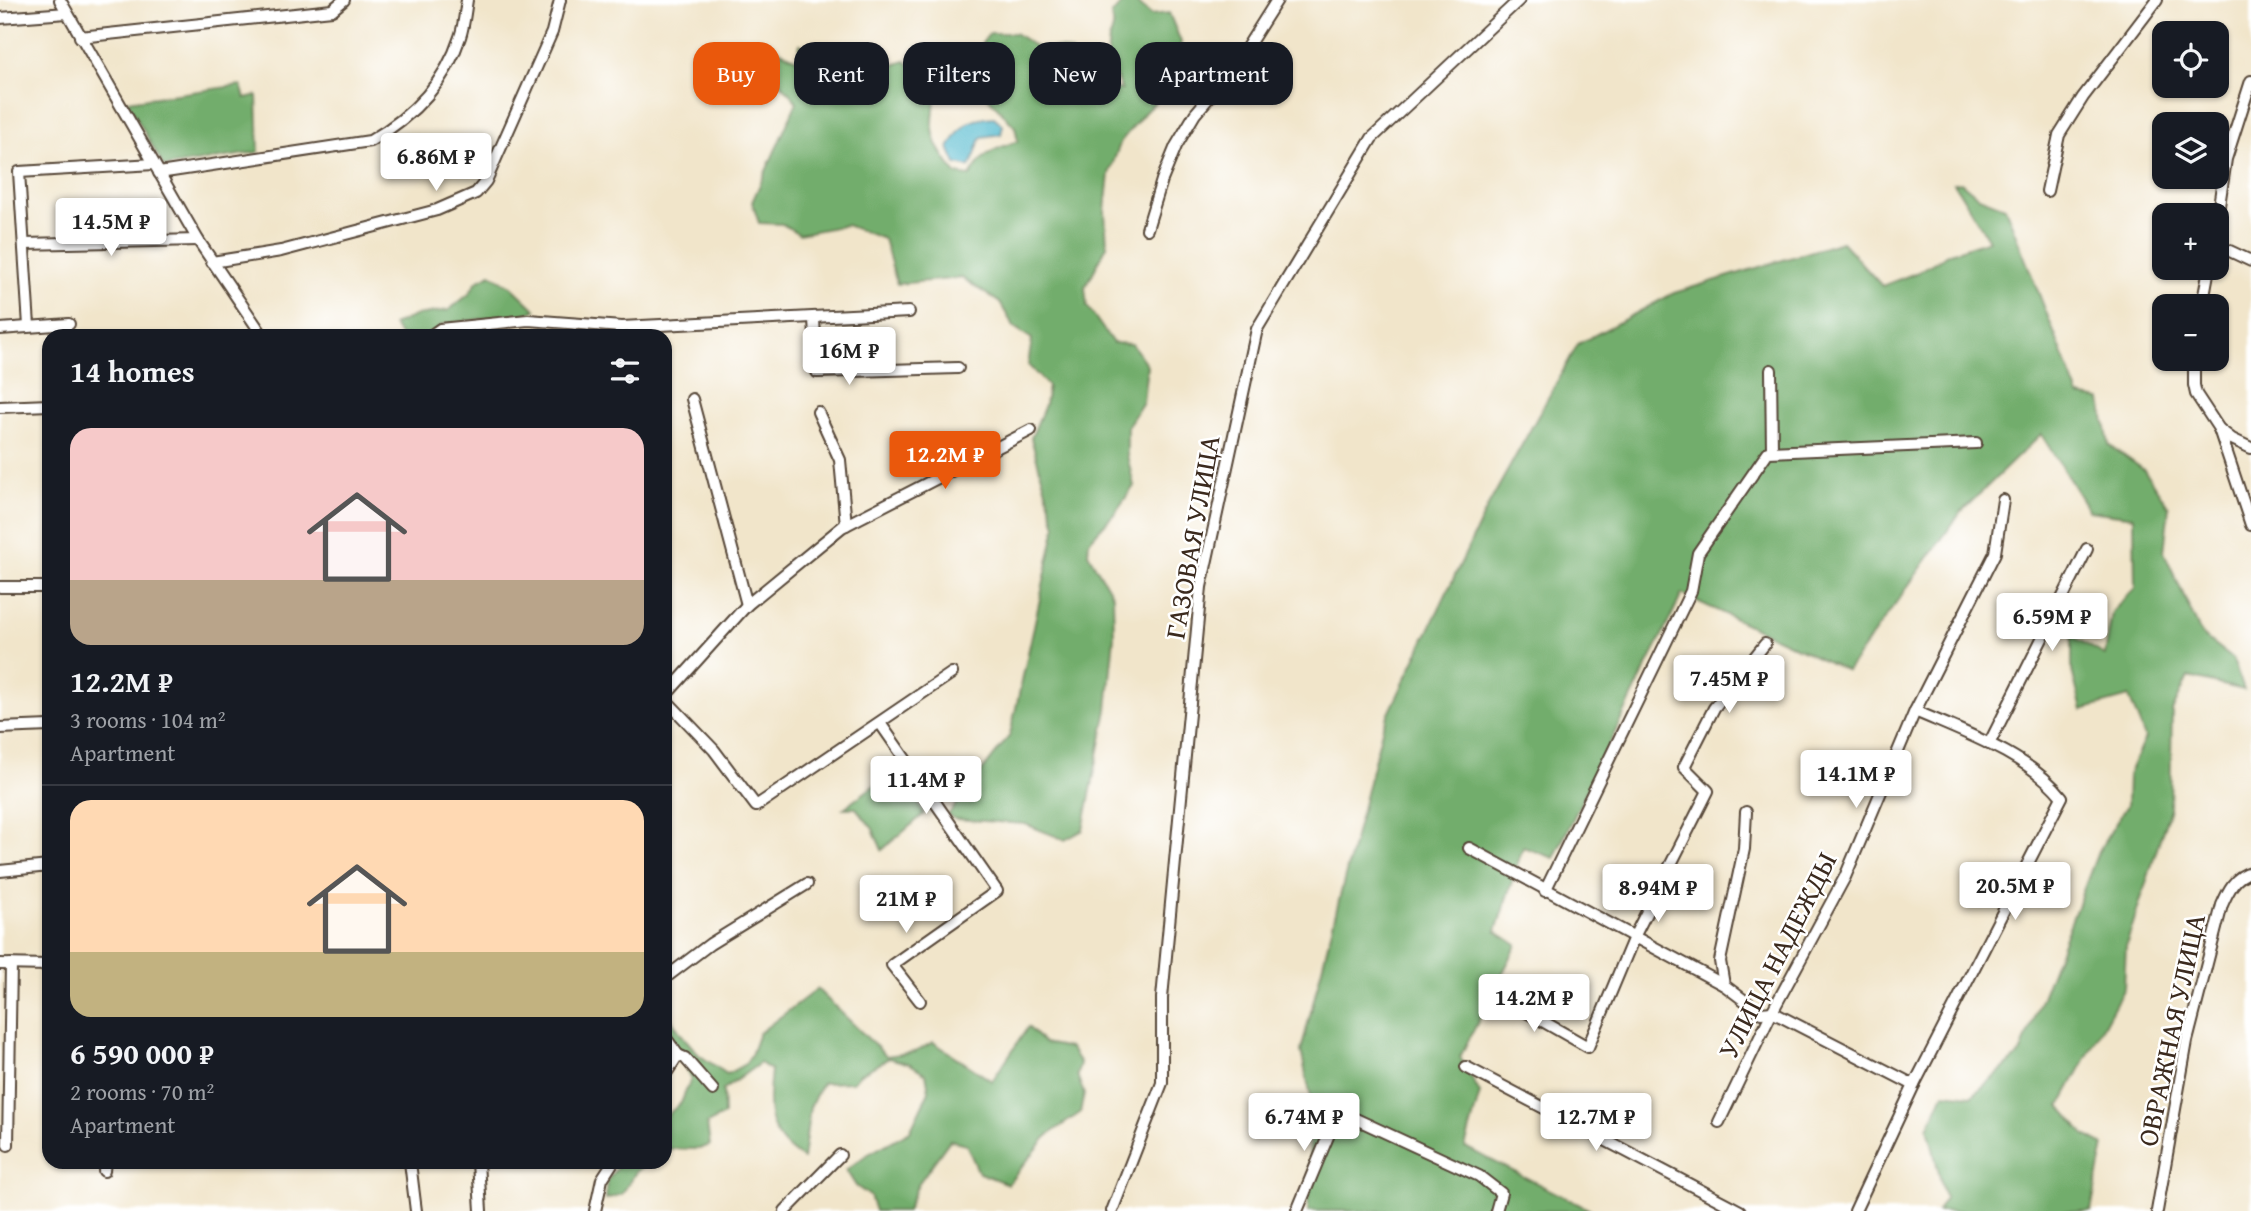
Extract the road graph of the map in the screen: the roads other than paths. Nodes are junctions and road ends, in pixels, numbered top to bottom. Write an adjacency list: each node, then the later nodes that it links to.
1 (60, 0): 8 (street)
2 (344, 0): 10 (street)
3 (467, 0): 12 (street)
4 (560, 0): 20 (street)
5 (1277, 0): 15 (street)
6 (1519, 0): 87 (street, ГАЗОВАЯ УЛИЦА)
7 (2157, 0): 13 (street)
8 (67, 13): 9 (street); 10 (street)
9 (0, 18)
10 (80, 37): 12 (street)
11 (2251, 81): 14 (street)
12 (157, 169): 16 (street); 17 (street)
13 (2047, 191)
14 (2219, 203)
15 (1147, 229)
16 (198, 240): 17 (street); 20 (street)
17 (24, 244): 24 (street)
18 (2229, 251): 19 (street)
19 (2251, 261)
20 (212, 262): 26 (street)
21 (909, 312): 22 (street)
22 (814, 319): 27 (street); 28 (street)
23 (69, 324): 24 (street)
24 (29, 326): 25 (street)
25 (0, 328)
26 (258, 329)
27 (439, 329)
28 (958, 368)
29 (1771, 370): 39 (street)
30 (2194, 371): 35 (street)
31 (692, 399): 46 (street)
32 (42, 405): 33 (street)
33 (0, 407)
34 (818, 412): 41 (street)
35 (2219, 429): 38 (street); 42 (street)
36 (1031, 430): 41 (street)
37 (1976, 443): 39 (street)
38 (2251, 448)
39 (1772, 451): 62 (street)
40 (2003, 500): 51 (street, УЛИЦА НАДЕЖДЫ)
41 (846, 525): 46 (street)
42 (2251, 525)
43 (2087, 549): 55 (street)
44 (0, 587): 45 (street)
45 (42, 587)
46 (747, 605): 49 (street)
47 (1765, 644): 63 (street)
48 (952, 673): 52 (street)
49 (672, 689)
50 (672, 705): 52 (street)
51 (1915, 711): 55 (street); 70 (street, УЛИЦА НАДЕЖДЫ)
52 (880, 723): 69 (street)
53 (42, 726): 54 (street)
54 (0, 728)
55 (1989, 744): 75 (street)
56 (1746, 812): 67 (street)
57 (1469, 848): 62 (street)
58 (42, 867): 59 (street)
59 (0, 871)
60 (2251, 872): 92 (street, ОВРАЖНАЯ УЛИЦА)
61 (807, 884): 66 (street)
62 (1545, 891): 63 (street)
63 (1634, 936): 67 (street); 68 (street)
64 (6, 964): 65 (street); 78 (street)
65 (42, 965)
66 (672, 973)
67 (1724, 985): 70 (street)
68 (1492, 996)
69 (919, 1001)
70 (1772, 1012): 75 (street); 77 (street, УЛИЦА НАДЕЖДЫ)
71 (672, 1047): 72 (street)
72 (678, 1055): 73 (street); 76 (street)
73 (672, 1064)
74 (1466, 1067): 90 (street)
75 (1914, 1085): 91 (street)
76 (713, 1090)
77 (1719, 1122)
78 (8, 1145)
79 (840, 1155): 86 (street)
80 (412, 1169): 83 (street)
81 (478, 1169): 84 (street)
82 (609, 1169): 85 (street)
83 (416, 1211)
84 (481, 1211)
85 (595, 1211)
86 (785, 1211)
87 (1112, 1211)
88 (1297, 1211): 89 (street)
89 (1496, 1211)
90 (1740, 1211)
91 (1855, 1211)
92 (2157, 1211)

